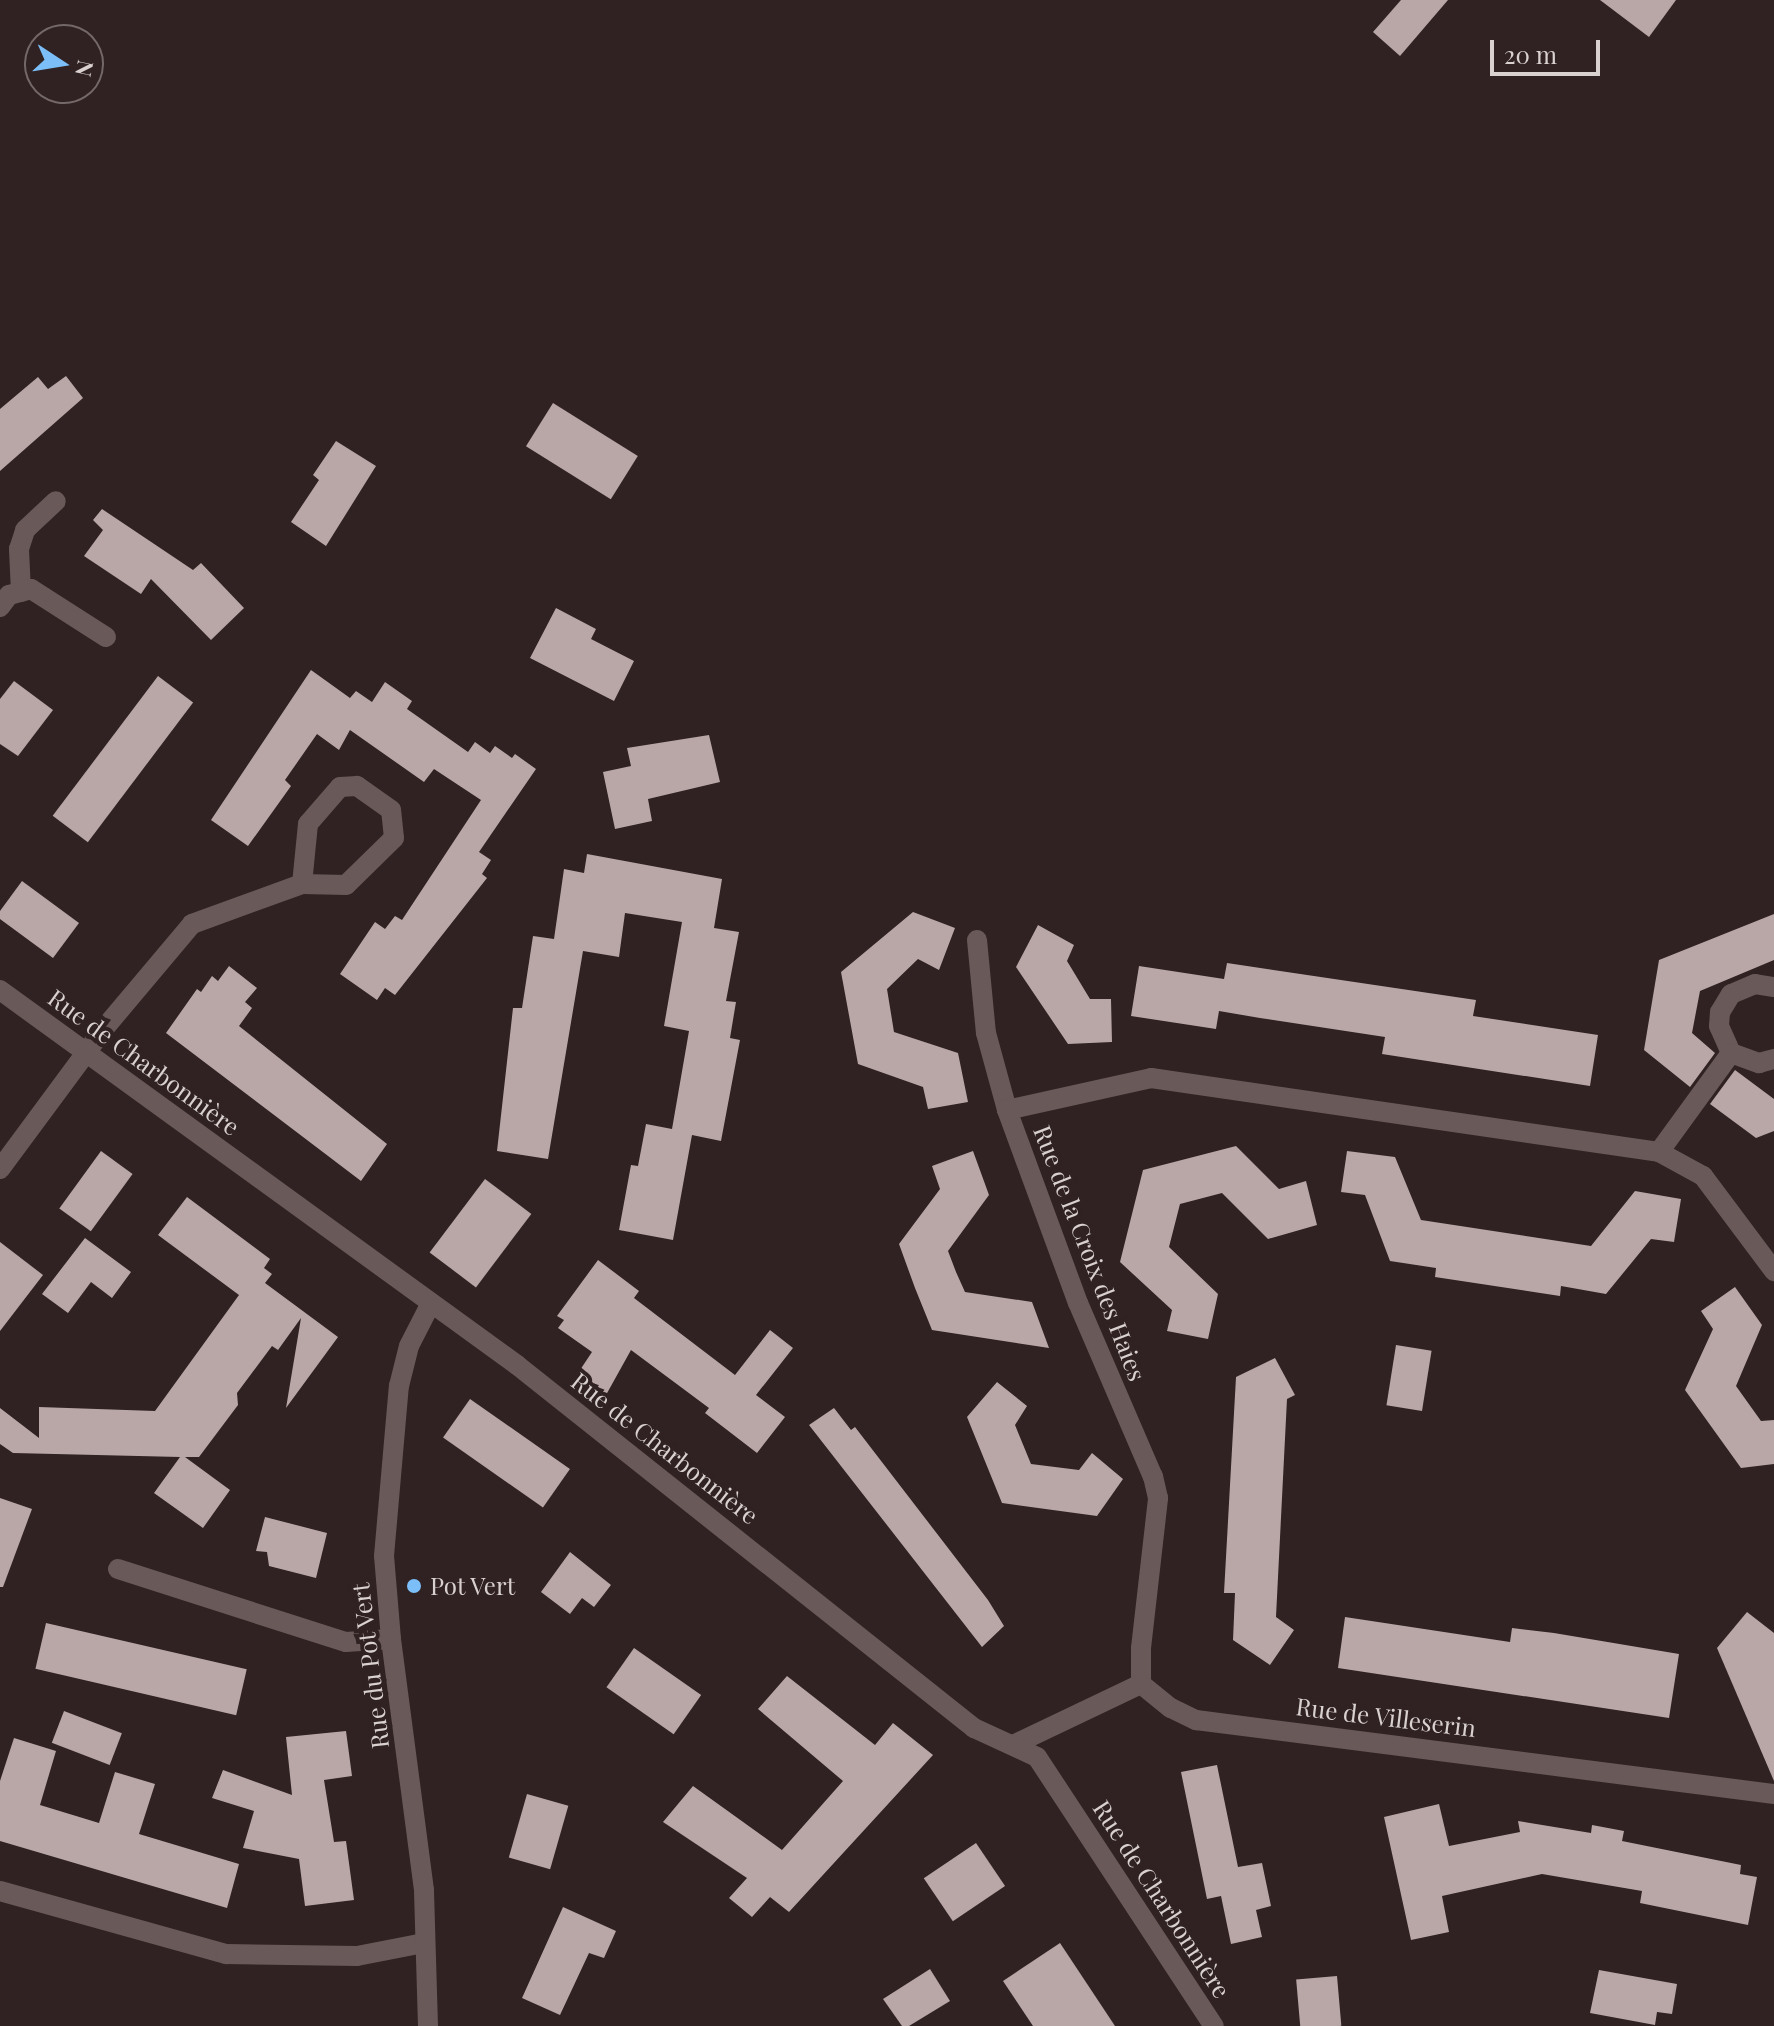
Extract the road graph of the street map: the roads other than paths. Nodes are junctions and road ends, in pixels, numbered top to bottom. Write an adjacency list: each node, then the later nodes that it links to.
1 (56, 501): 2 (street)
2 (21, 592): 3 (street); 4 (street)
3 (0, 607)
4 (106, 637)
5 (302, 884): 5 (street); 9 (street)
6 (977, 940): 12 (street)
7 (1774, 987): 10 (street)
8 (0, 990): 9 (street, Rue de Charbonnière)
9 (86, 1053): 14 (street); 16 (street, Rue de Charbonnière)
10 (1731, 1053): 11 (street); 13 (street)
11 (1774, 1059)
12 (1007, 1110): 13 (street, Rue de la Croix des Haies); 19 (street, Rue de la Croix des Haies)
13 (1659, 1152): 15 (street, Rue de la Croix des Haies)
14 (0, 1169)
15 (1774, 1271)
16 (430, 1305): 18 (street, Rue du Pot Vert); 20 (street, Rue de Charbonnière)
17 (118, 1569): 18 (street)
18 (391, 1639): 23 (street, Rue du Pot Vert)
19 (1141, 1684): 20 (street); 21 (street, Rue de Villeserin)
20 (1015, 1744): 25 (street, Rue de Charbonnière)
21 (1774, 1794)
22 (0, 1891): 23 (street)
23 (424, 1943): 24 (street, Rue du Pot Vert)
24 (428, 2026)
25 (1214, 2026)

